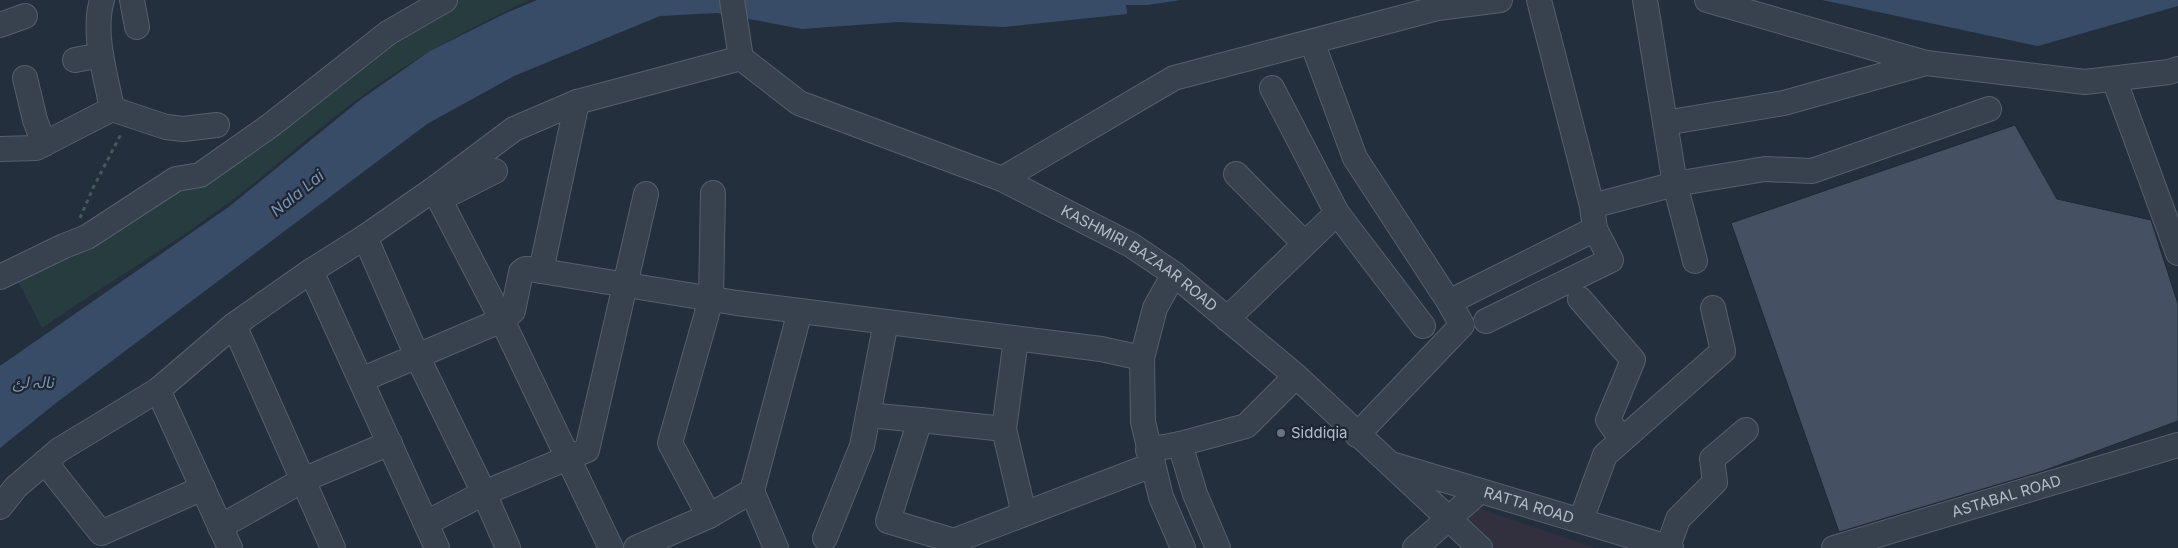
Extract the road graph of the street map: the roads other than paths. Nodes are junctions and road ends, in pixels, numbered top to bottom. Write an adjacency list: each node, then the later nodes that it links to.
1 (102, 0): 13 (street)
2 (132, 0): 11 (street)
3 (445, 0): 44 (street)
4 (732, 0): 14 (street)
5 (1500, 0): 12 (street)
6 (1539, 0): 36 (street)
7 (1645, 0): 24 (street)
8 (1707, 0): 16 (street)
9 (26, 16): 10 (street)
10 (0, 25)
11 (137, 27)
12 (1312, 42): 30 (street); 48 (street)
13 (101, 55): 15 (street); 23 (street)
14 (741, 58): 21 (street); 30 (street, KASHMIRI BAZAAR ROAD)
15 (75, 60)
16 (1926, 64): 19 (street); 24 (street)
17 (2178, 69): 19 (street)
18 (25, 78): 26 (street)
19 (2114, 79): 39 (street)
20 (1272, 88): 35 (street)
21 (577, 102): 33 (street); 42 (street)
22 (1989, 109): 31 (street)
23 (119, 112): 25 (street); 26 (street)
24 (1665, 123): 31 (street)
25 (217, 125)
26 (44, 144): 27 (street)
27 (0, 149)
28 (495, 172): 33 (street)
29 (1236, 174): 38 (street)
30 (1002, 179): 43 (street, KASHMIRI BAZAAR ROAD)
31 (1675, 184): 36 (street); 40 (street)
32 (713, 193): 46 (street)
33 (437, 194): 37 (street); 52 (street)
34 (646, 194): 45 (street)
35 (1337, 212): 38 (street); 56 (street)
36 (1594, 217): 48 (street); 53 (street)
37 (365, 237): 41 (street); 58 (street)
38 (1304, 243): 51 (street)
39 (2178, 253)
40 (1695, 261)
41 (311, 270): 55 (street); 61 (street)
42 (541, 271): 45 (street); 52 (street)
43 (1174, 274): 51 (street, KASHMIRI BAZAAR ROAD); 59 (street)
44 (0, 277)
45 (625, 285): 46 (street); 72 (street)
46 (711, 299): 50 (street); 83 (street)
47 (1580, 300): 68 (street)
48 (1449, 302): 67 (street)
49 (1713, 308): 68 (street)
50 (800, 311): 54 (street); 78 (street)
51 (1227, 319): 60 (street, KASHMIRI BAZAAR ROAD)
52 (502, 320): 58 (street); 72 (street)
53 (1486, 321)
54 (886, 322): 57 (street); 63 (street)
55 (234, 326): 62 (street); 76 (street)
56 (1423, 326)
57 (1016, 339): 59 (street); 65 (street)
58 (417, 356): 61 (street); 80 (street)
59 (1142, 358): 73 (street)
60 (1296, 376): 67 (street, KASHMIRI BAZAAR ROAD); 70 (street)
61 (361, 380): 69 (street)
62 (158, 390): 74 (street); 77 (street)
63 (868, 415): 64 (street); 88 (street)
64 (920, 420): 65 (street); 82 (street)
65 (1004, 428): 82 (street)
66 (1746, 430): 89 (street)
67 (1357, 435): 75 (street, KASHMIRI BAZAAR ROAD)
68 (1622, 440): 85 (street)
69 (390, 443): 76 (street); 86 (street)
70 (1180, 444): 73 (street); 98 (street)
71 (2178, 445): 101 (street, ASTABAL ROAD)
72 (567, 458): 80 (street); 94 (street)
73 (1150, 458): 82 (street); 97 (street)
74 (45, 462): 77 (street); 81 (street)
75 (1387, 463): 79 (street, RATTA ROAD); 84 (street, KASHMIRI BAZAAR ROAD)
76 (303, 480): 87 (street); 91 (street)
77 (203, 488): 87 (street)
78 (752, 491): 83 (street); 96 (street)
79 (1480, 492): 84 (street); 85 (street, RATTA ROAD)
80 (484, 493): 86 (street); 93 (street)
81 (0, 507)
82 (1024, 514)
83 (709, 516): 95 (street)
84 (1449, 520): 99 (street); 100 (street, KASHMIRI BAZAAR ROAD)
85 (1582, 520): 89 (street, RATTA ROAD)
86 (426, 523): 92 (street)
87 (220, 527): 90 (street)
88 (819, 545)
89 (1670, 547)
90 (230, 548)
91 (333, 548)
92 (437, 548)
93 (508, 548)
94 (611, 548)
95 (636, 548)
96 (776, 548)
97 (1183, 548)
98 (1218, 548)
99 (1415, 548)
100 (1480, 548)
101 (1834, 548)

